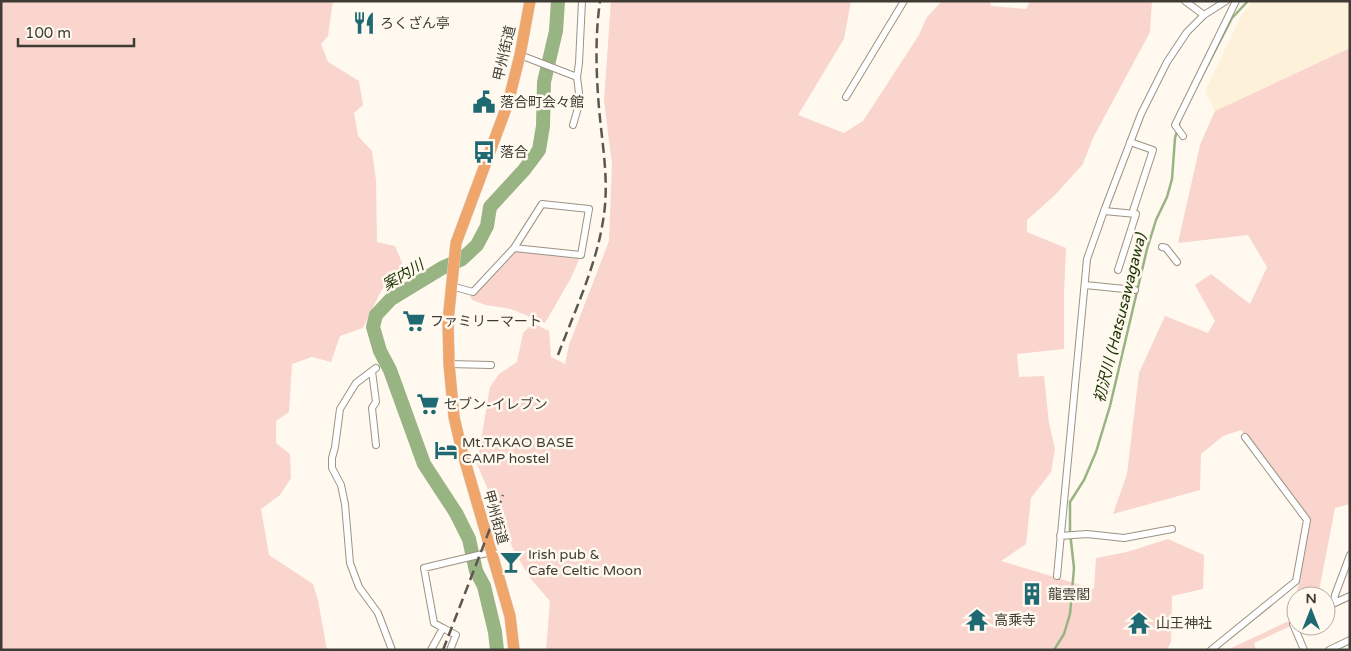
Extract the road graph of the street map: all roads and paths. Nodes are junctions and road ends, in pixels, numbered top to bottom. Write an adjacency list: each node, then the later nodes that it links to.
1 (530, 1): 8 (highway, 甲州街道)
2 (582, 1): 9 (street)
3 (904, 1): 10 (street)
4 (1185, 1): 7 (street)
5 (1226, 1): 7 (street)
6 (1236, 1): 12 (street)
7 (1204, 16): 13 (street)
8 (520, 55): 9 (street); 21 (highway, 甲州街道)
9 (577, 77): 11 (street)
10 (846, 97)
11 (573, 125)
12 (1183, 136)
13 (1130, 142): 14 (street); 15 (street)
14 (1104, 211): 15 (street); 20 (street)
15 (1132, 214): 19 (street)
16 (1162, 246): 18 (street)
17 (514, 248): 17 (street); 21 (street)
18 (1178, 262)
19 (1118, 270)
20 (1084, 285): 22 (street); 28 (street)
21 (451, 286): 23 (highway, 甲州街道)
22 (1135, 290)
23 (448, 364): 24 (street); 29 (highway, 甲州街道)
24 (492, 365)
25 (1245, 437): 42 (street)
26 (376, 445): 38 (street)
27 (1172, 529): 28 (street)
28 (1060, 536): 31 (street)
29 (487, 553): 35 (street); 41 (highway, 甲州街道)
30 (1350, 555): 32 (street)
31 (1057, 576)
32 (1336, 592)
33 (1350, 596): 34 (street)
34 (1336, 602)
35 (442, 628): 39 (street); 40 (street)
36 (1298, 636): 43 (street)
37 (1350, 640): 44 (street)
38 (392, 650)
39 (431, 650)
40 (450, 650)
41 (514, 650)
42 (1211, 650)
43 (1304, 650)
44 (1329, 650)

